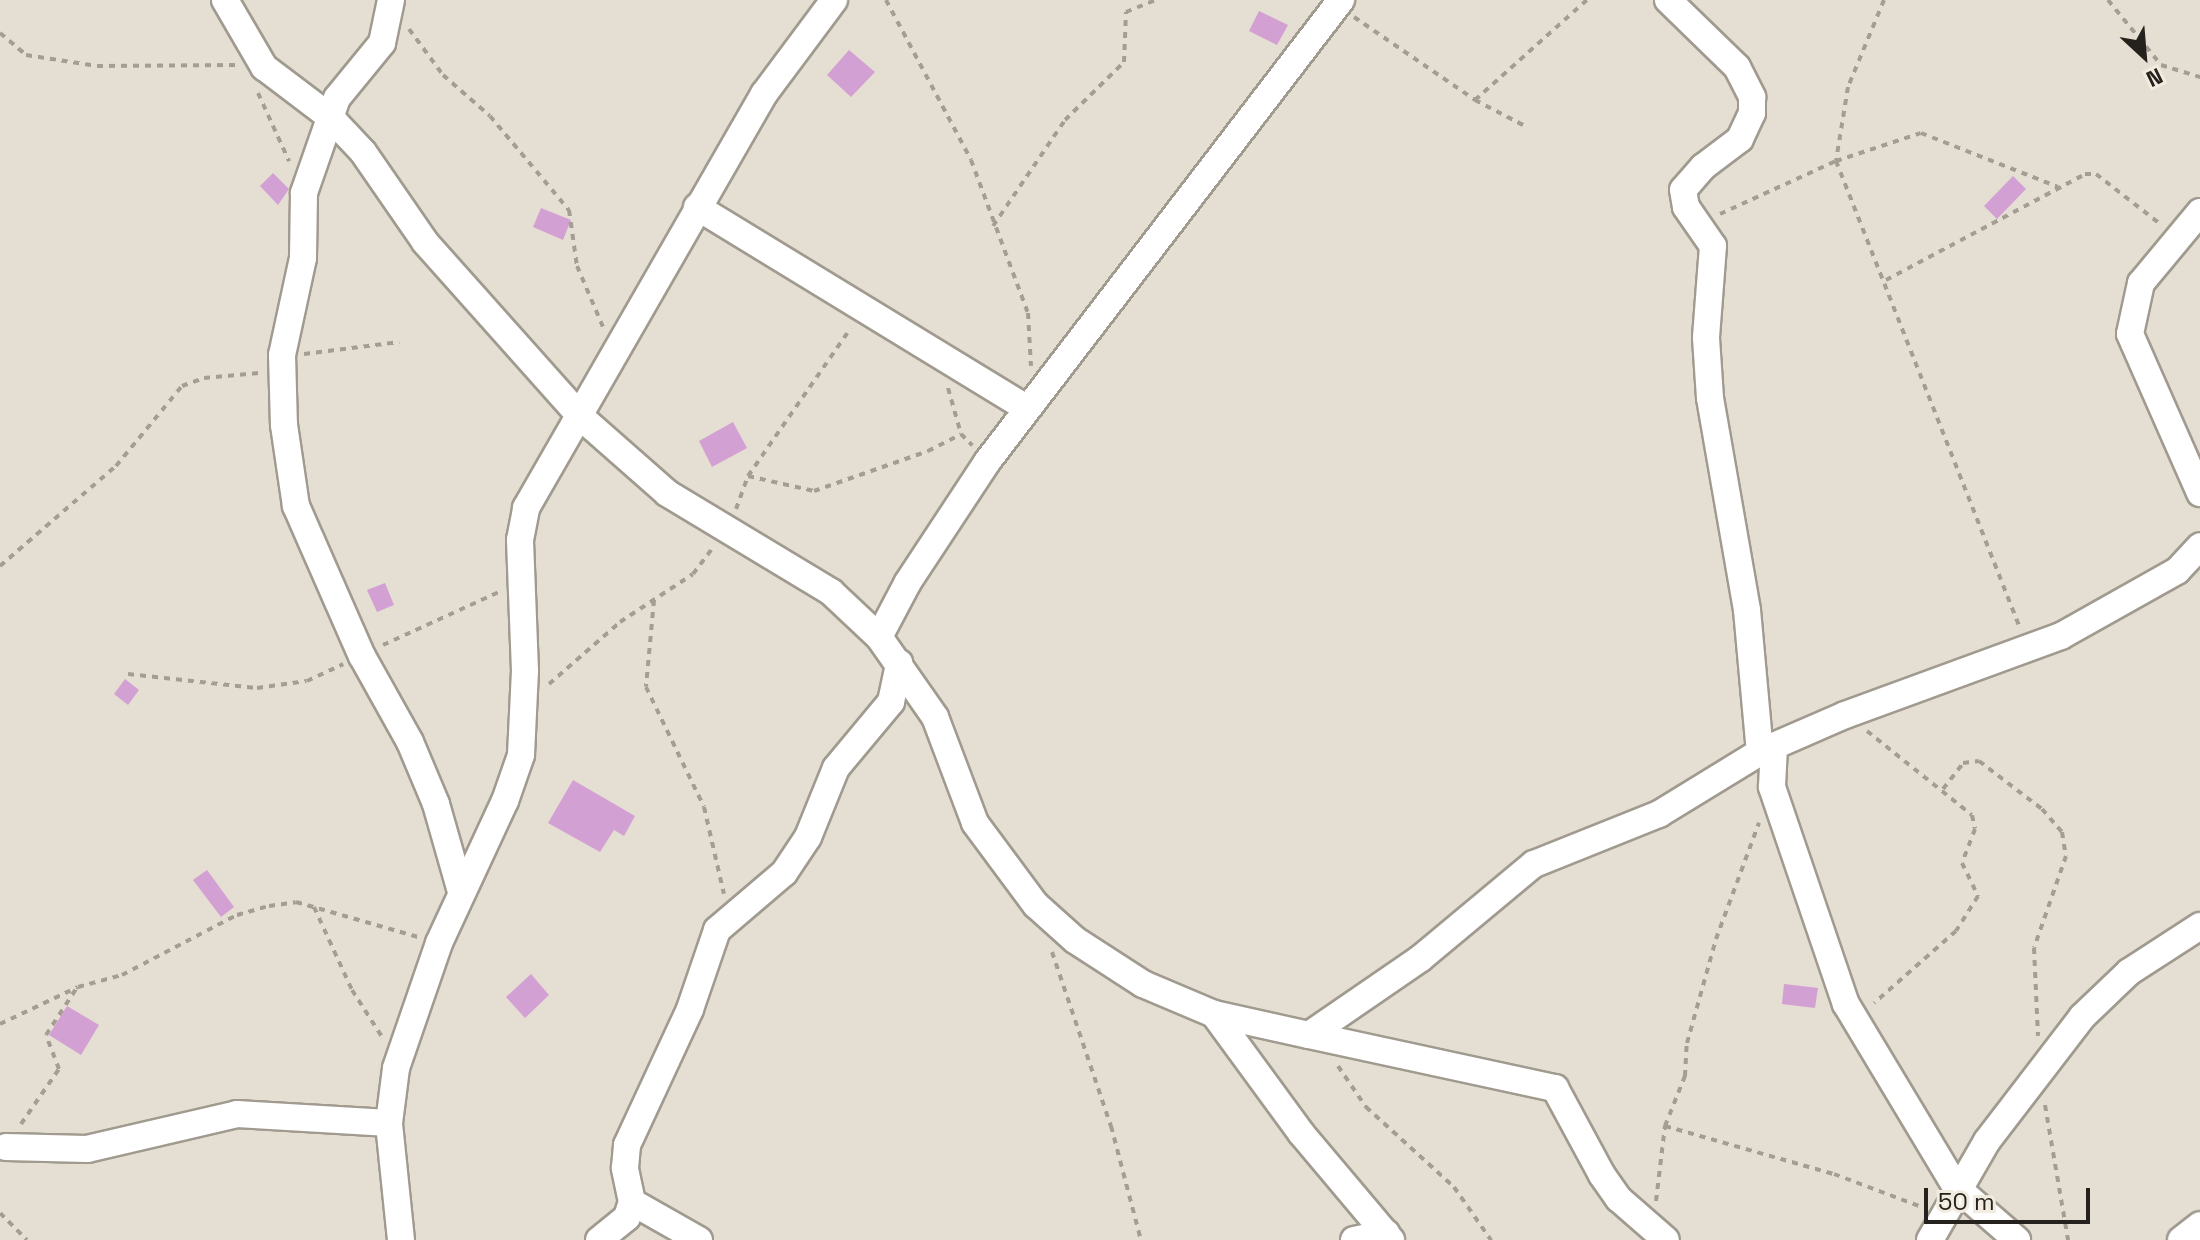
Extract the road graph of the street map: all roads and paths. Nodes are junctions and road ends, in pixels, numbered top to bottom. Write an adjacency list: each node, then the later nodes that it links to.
1 (225, 0): 12 (street)
2 (886, 0): 23 (path)
3 (1156, 0): 23 (path)
4 (1587, 0): 14 (path)
5 (1668, 0): 22 (street)
6 (1884, 0): 17 (path)
7 (2108, 0): 13 (path)
8 (391, 2): 15 (street); 28 (path)
9 (830, 3): 20 (street)
10 (1338, 3): 14 (path); 31 (street)
11 (0, 33): 12 (path)
12 (254, 66): 15 (street); 19 (path)
13 (2200, 77)
14 (1475, 100): 16 (path)
15 (330, 117): 19 (street); 32 (street)
16 (1525, 126)
17 (1836, 161): 18 (path); 22 (path); 25 (path)
18 (2058, 187): 24 (path); 25 (path)
19 (304, 193): 30 (street)
20 (697, 207): 26 (street); 28 (street)
21 (2200, 212): 24 (street)
22 (1701, 225): 49 (street)
23 (993, 226): 31 (path)
24 (2176, 235): 36 (street)
25 (1886, 280): 43 (path)
26 (867, 307): 29 (street); 35 (path)
27 (399, 342): 30 (path)
28 (618, 348): 32 (street)
29 (948, 356): 31 (street); 33 (path)
30 (282, 362): 39 (path); 44 (street)
31 (1029, 405): 34 (street)
32 (582, 418): 37 (street); 40 (street)
33 (961, 434): 34 (path); 35 (path)
34 (987, 462): 42 (street)
35 (748, 476): 37 (path)
36 (2200, 493)
37 (728, 527): 41 (path); 42 (street)
38 (2200, 546): 43 (street)
39 (0, 566)
40 (519, 584): 44 (path); 52 (street)
41 (654, 600): 47 (path); 54 (path)
42 (879, 637): 45 (street)
43 (2030, 646): 48 (street)
44 (362, 656): 46 (path); 52 (street)
45 (899, 663): 54 (street); 59 (street)
46 (128, 674)
47 (545, 691)
48 (1845, 715): 49 (street); 51 (path)
49 (1767, 750): 50 (street); 61 (street)
50 (1772, 787): 62 (street); 66 (path)
51 (1943, 789): 62 (path); 64 (path)
52 (461, 892): 56 (street)
53 (314, 907): 56 (path); 58 (path); 63 (path)
54 (724, 921): 69 (street)
55 (2200, 926): 64 (street)
56 (439, 943): 63 (street)
57 (1050, 946): 79 (path)
58 (78, 987): 60 (path); 67 (path)
59 (1214, 1014): 61 (street); 74 (street)
60 (0, 1024)
61 (1315, 1036): 73 (street); 81 (path)
62 (1872, 1052): 68 (street)
63 (396, 1068): 65 (street)
64 (2041, 1075): 68 (street); 84 (path)
65 (389, 1123): 67 (street); 76 (street)
66 (1665, 1126): 71 (path); 73 (path)
67 (6, 1147)
68 (1956, 1187): 71 (street); 83 (street)
69 (632, 1202): 77 (street); 78 (street)
70 (0, 1213): 75 (path)
71 (1942, 1214): 82 (street)
72 (2200, 1225): 85 (street)
73 (1660, 1233)
74 (1389, 1237): 80 (street)
75 (27, 1240)
76 (401, 1240)
77 (599, 1240)
78 (699, 1240)
79 (1141, 1240)
80 (1354, 1240)
81 (1491, 1240)
82 (1930, 1240)
83 (2017, 1240)
84 (2068, 1240)
85 (2181, 1240)

